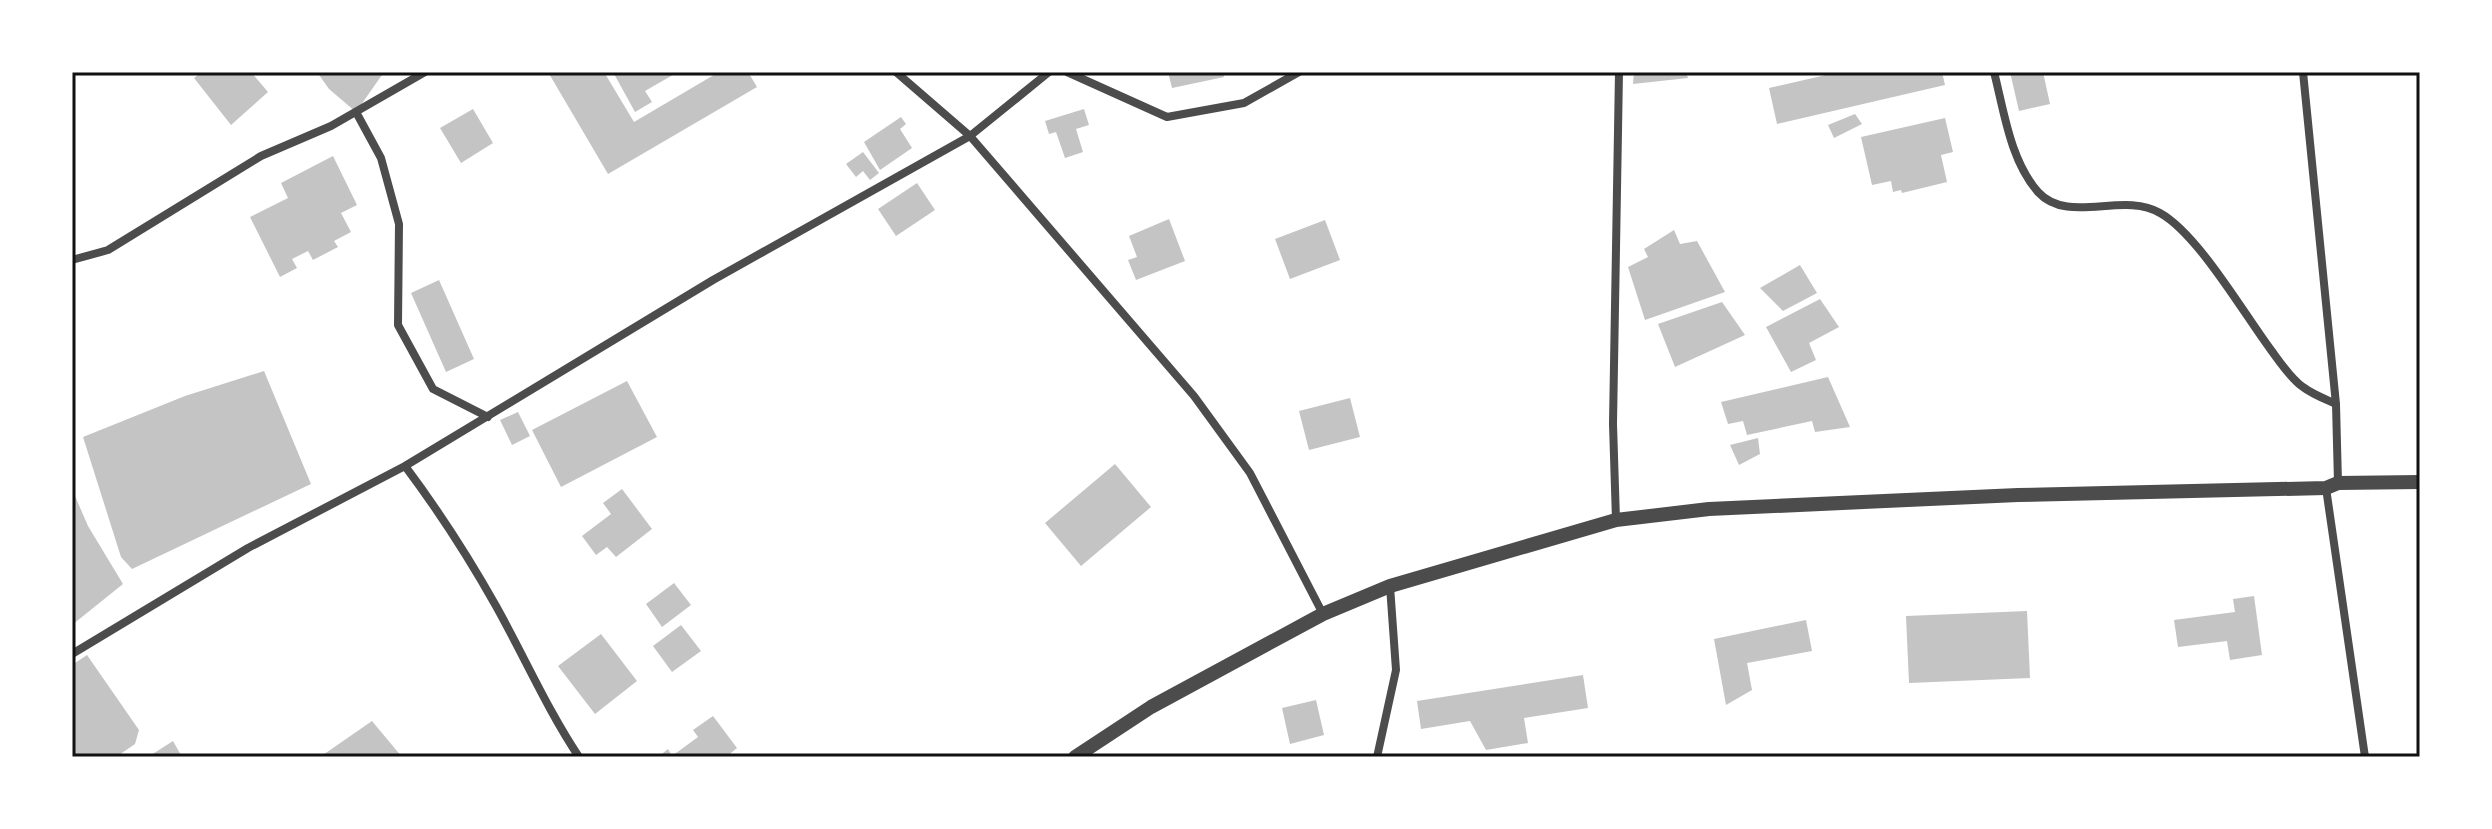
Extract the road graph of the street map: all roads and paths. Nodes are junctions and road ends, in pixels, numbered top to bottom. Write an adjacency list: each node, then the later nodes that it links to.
1 (425, 72): 9 (street)
2 (896, 72): 10 (street)
3 (1049, 72): 10 (street)
4 (1067, 72): 5 (street)
5 (1299, 72)
6 (1619, 72): 17 (street)
7 (1994, 72): 12 (street)
8 (2303, 72): 12 (street)
9 (356, 112): 11 (street); 13 (street)
10 (970, 136): 13 (street); 19 (street)
11 (72, 260)
12 (2336, 404): 16 (street)
13 (488, 417): 14 (street)
14 (405, 466): 20 (street); 21 (street)
15 (2420, 482): 16 (street)
16 (2332, 486): 17 (street); 24 (street)
17 (1616, 520): 18 (street)
18 (1390, 586): 19 (street); 23 (street)
19 (1323, 614): 22 (street)
20 (72, 654)
21 (579, 757)
22 (1075, 757)
23 (1377, 757)
24 (2365, 757)

